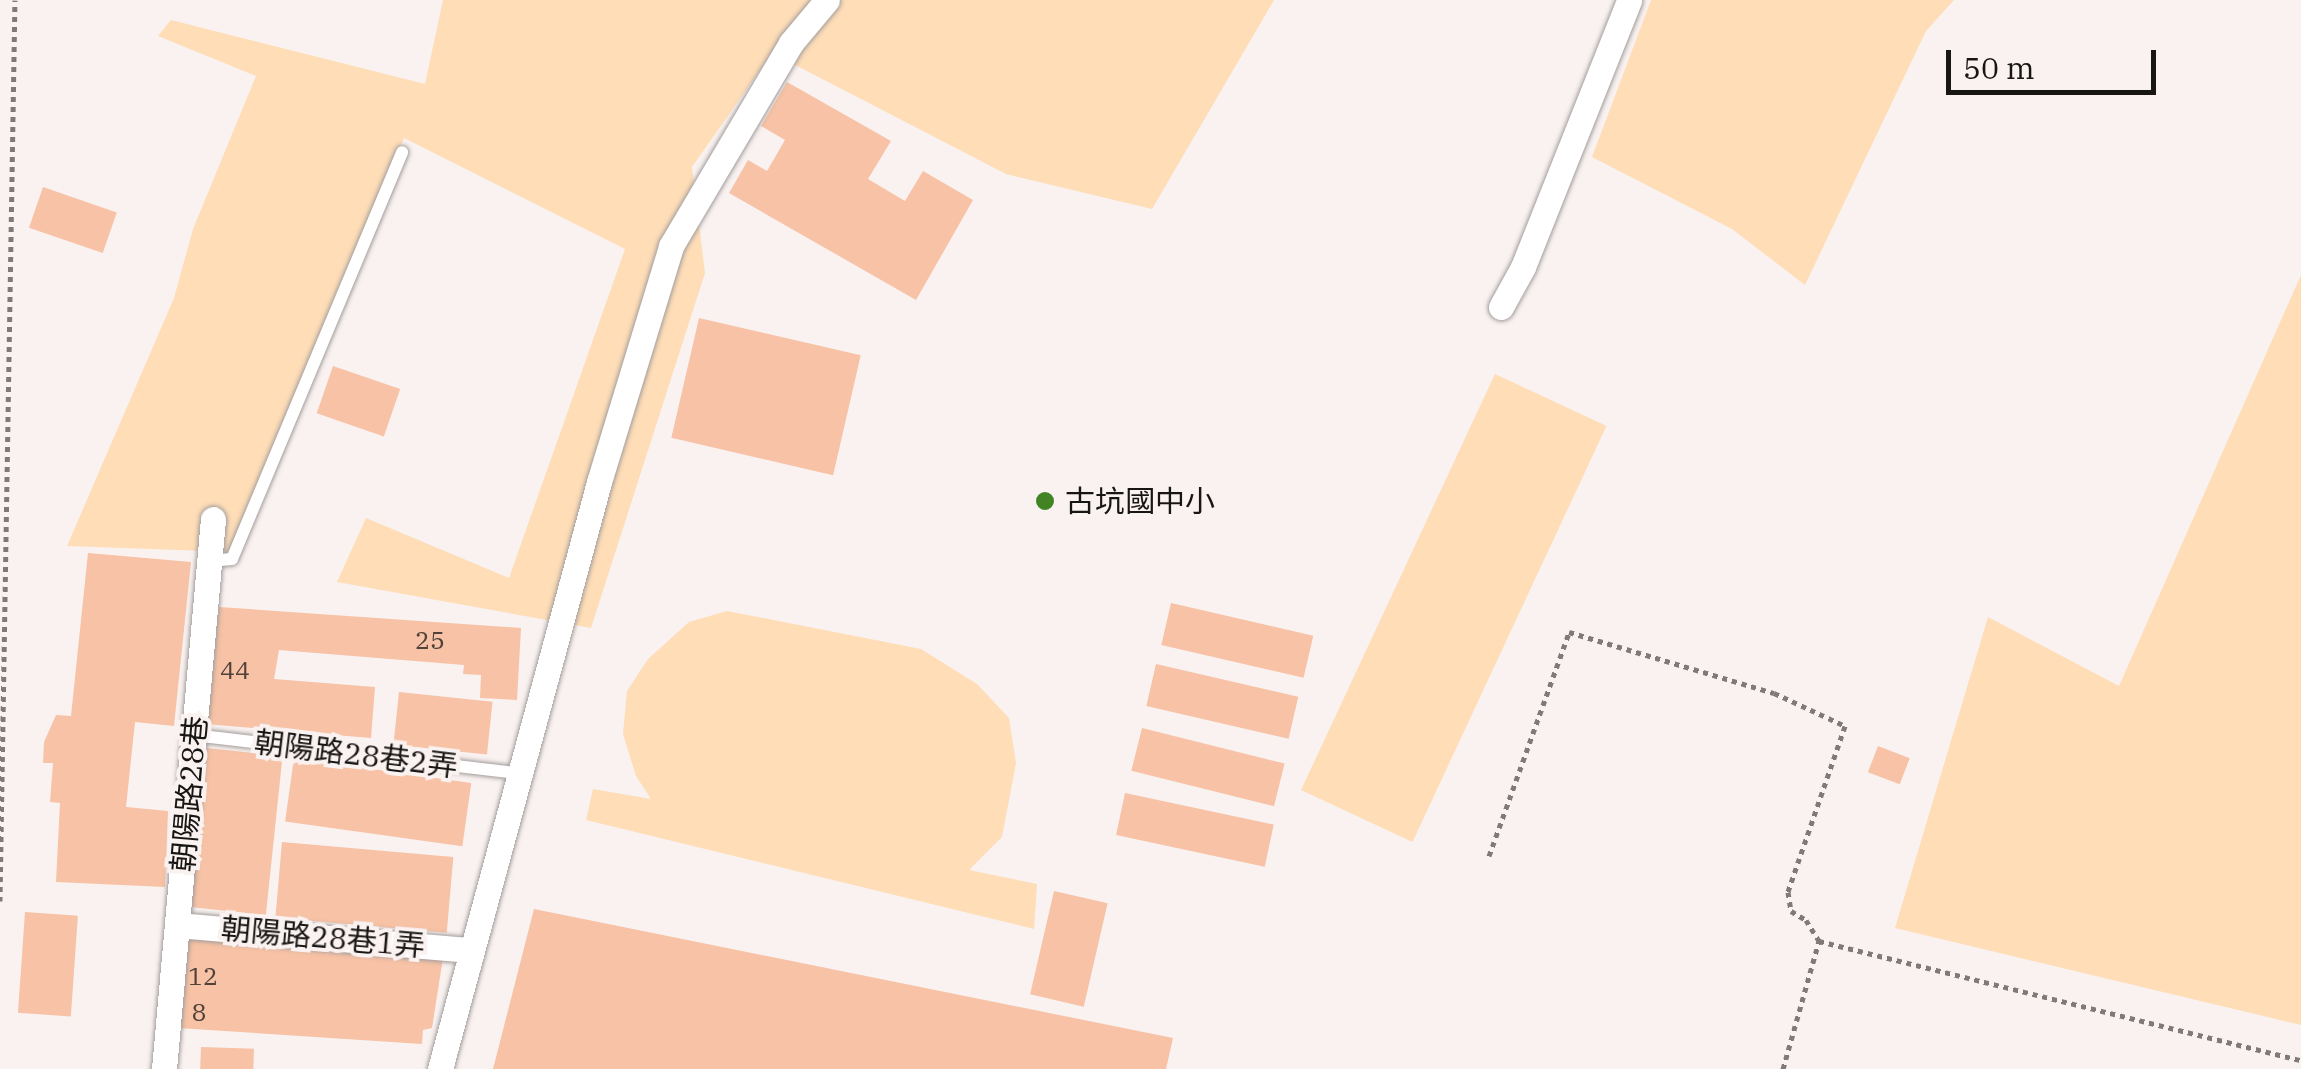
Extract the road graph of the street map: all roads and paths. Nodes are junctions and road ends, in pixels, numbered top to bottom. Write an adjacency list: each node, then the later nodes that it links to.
1 (15, 0): 11 (path)
2 (828, 0): 9 (street)
3 (1628, 0): 5 (street)
4 (402, 152): 7 (lane)
5 (1501, 307)
6 (213, 519): 7 (street, 朝陽路28巷)
7 (209, 561): 8 (street, 朝陽路28巷)
8 (194, 735): 9 (lane, 朝陽路28巷2弄); 12 (street, 朝陽路28巷)
9 (518, 773): 14 (street)
10 (1489, 856): 13 (path)
11 (0, 902)
12 (178, 925): 14 (street, 朝陽路28巷1弄); 16 (street, 朝陽路28巷)
13 (1819, 941): 15 (path); 18 (path)
14 (468, 950): 17 (street)
15 (2301, 1060)
16 (164, 1069)
17 (440, 1069)
18 (1783, 1069)

